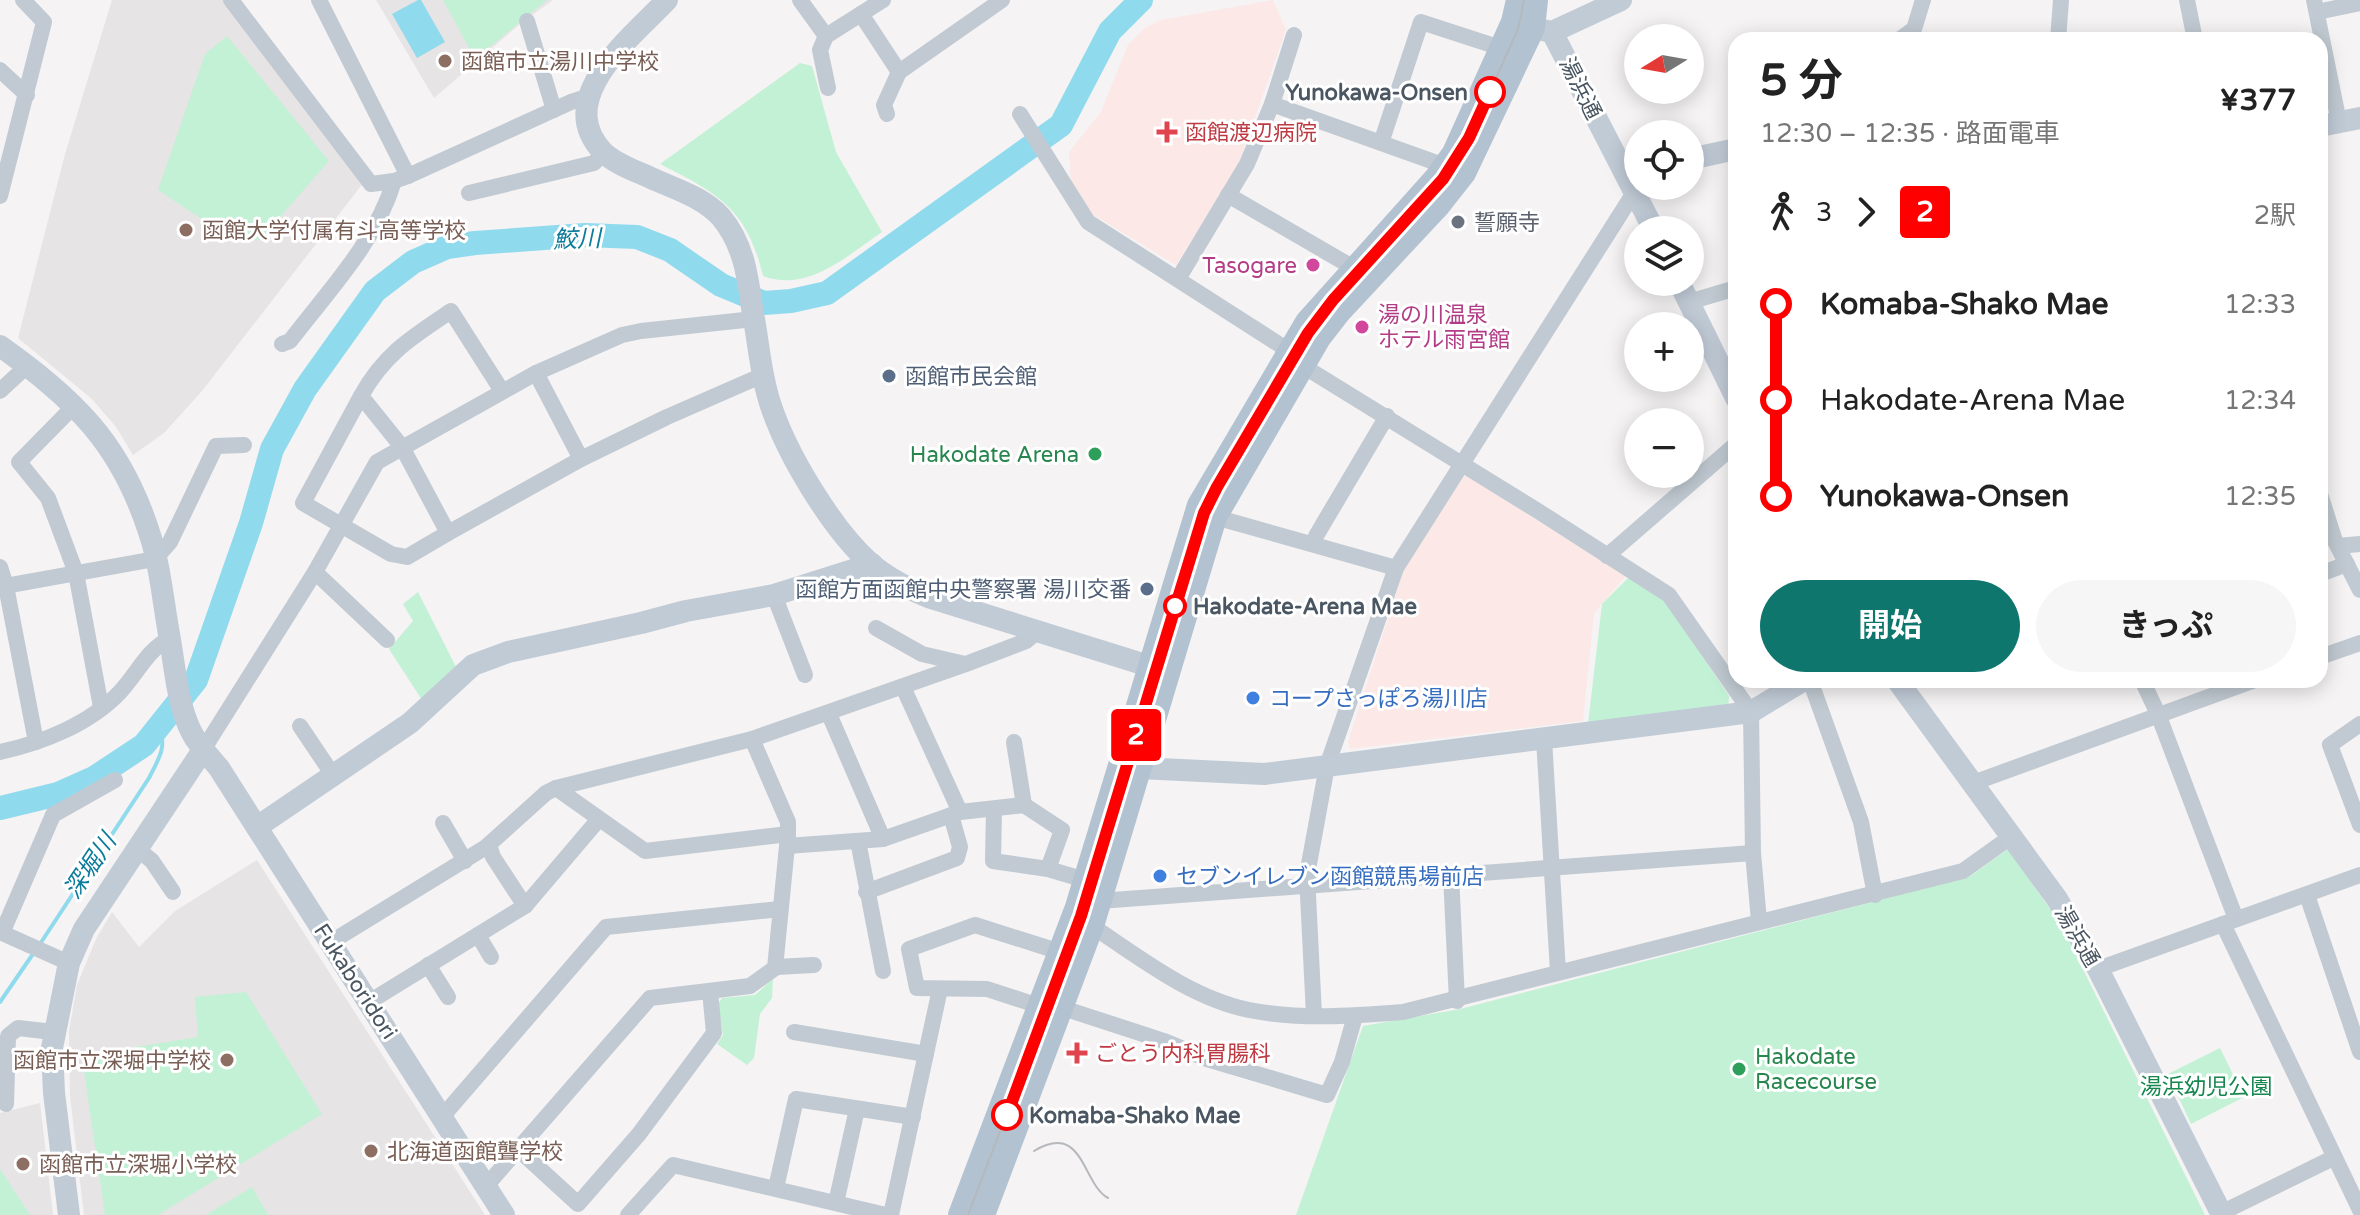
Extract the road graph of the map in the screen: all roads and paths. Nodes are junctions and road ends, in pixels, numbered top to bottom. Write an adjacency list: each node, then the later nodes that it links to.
1 (23, 0): 29 (street)
2 (231, 0): 43 (street)
3 (319, 0): 43 (street)
4 (667, 0): 30 (street)
5 (800, 0): 23 (street)
6 (883, 0): 15 (street)
7 (1002, 0): 27 (street)
8 (1536, 0): 16 (main road)
9 (1621, 0): 16 (street)
10 (1923, 0): 18 (street)
11 (2061, 0): 19 (street)
12 (2187, 0): 20 (street)
13 (2360, 3): 14 (street)
14 (2315, 6): 21 (street)
15 (861, 14): 23 (street); 27 (street)
16 (1529, 20): 24 (main road); 40 (street, 湯浜通); 42 (main road)
17 (527, 21): 32 (street)
18 (1910, 32)
19 (2059, 32)
20 (2193, 32)
21 (2321, 32)
22 (1294, 35): 31 (street)
23 (826, 36): 28 (street)
24 (1501, 48): 36 (street); 42 (main road)
25 (2328, 66): 35 (street)
26 (0, 70): 29 (street)
27 (899, 72): 33 (street)
28 (828, 88)
29 (27, 95): 41 (street)
30 (587, 97): 32 (street); 38 (street)
31 (1272, 104): 36 (street); 45 (street)
32 (554, 110): 43 (street)
33 (887, 114)
34 (1020, 114): 49 (street)
35 (2340, 122)
36 (1381, 143): 42 (street)
37 (1728, 151): 39 (street)
38 (603, 153): 44 (street); 53 (street)
39 (1704, 156)
40 (1624, 159)
41 (4, 166): 46 (street)
42 (1454, 169): 48 (main road); 56 (main road)
43 (401, 178): 54 (street)
44 (469, 193)
45 (1228, 195): 48 (street); 49 (street)
46 (0, 196)
47 (1629, 200): 70 (street)
48 (1354, 268): 56 (main road)
49 (1178, 279): 56 (street)
50 (1728, 289): 51 (street)
51 (1704, 290)
52 (1686, 296): 60 (street)
53 (754, 317): 58 (street); 59 (street)
54 (282, 344)
55 (0, 346): 57 (street, Fukaboridori)
56 (1296, 359): 65 (street); 71 (main road); 97 (main road)
57 (28, 365): 61 (street); 64 (street, Fukaboridori)
58 (536, 373): 62 (street); 69 (street)
59 (763, 375): 69 (street); 80 (street)
60 (1728, 379)
61 (0, 391)
62 (502, 391): 63 (street); 67 (street)
63 (361, 396): 67 (street); 73 (street)
64 (75, 405): 79 (street, Fukaboridori); 86 (street)
65 (1387, 416): 70 (street); 75 (street)
66 (244, 445): 79 (street)
67 (402, 447): 73 (street); 74 (street)
68 (1728, 451): 78 (street)
69 (581, 459): 74 (street)
70 (1461, 463): 78 (street); 83 (street)
71 (1215, 517): 83 (street); 97 (main road)
72 (2328, 517): 77 (street)
73 (341, 526): 74 (street); 85 (street)
74 (448, 533)
75 (1316, 536)
76 (2360, 544): 77 (street)
77 (2338, 546): 81 (street)
78 (1607, 556): 99 (street)
79 (155, 559): 86 (street); 92 (street, Fukaboridori)
80 (872, 564): 89 (street); 91 (street)
81 (2347, 564): 84 (street); 88 (street)
82 (0, 567): 87 (street)
83 (1396, 568): 120 (street)
84 (2328, 571)
85 (315, 572): 93 (street); 117 (street)
86 (76, 573): 87 (street); 107 (street)
87 (3, 587): 115 (street)
88 (2360, 590)
89 (774, 595): 98 (street); 121 (street)
90 (876, 628): 96 (street)
91 (1038, 631): 96 (street); 97 (street)
92 (170, 638): 107 (street); 117 (street, Fukaboridori)
93 (387, 640)
94 (2360, 643): 95 (street)
95 (2328, 654)
96 (966, 664): 100 (street)
97 (1158, 669): 119 (main road)
98 (805, 675)
99 (1728, 679)
100 (903, 687): 109 (street); 127 (street)
101 (1734, 688): 108 (street)
102 (1793, 688): 108 (street)
103 (1810, 688): 148 (street)
104 (1903, 688): 123 (street, 湯浜通)
105 (2146, 688): 110 (street)
106 (2232, 688): 110 (street)
107 (101, 707): 115 (street)
108 (1751, 712): 114 (street); 137 (street)
109 (829, 714): 113 (street); 133 (street)
110 (2158, 714): 123 (street); 153 (street)
111 (2360, 724): 130 (street)
112 (300, 726): 121 (street)
113 (752, 739): 124 (street); 134 (street)
114 (1544, 739): 120 (street); 140 (street)
115 (36, 742): 118 (street)
116 (1014, 742): 125 (street)
117 (203, 750): 131 (street, Fukaboridori); 160 (street)
118 (0, 752)
119 (1130, 765): 120 (street); 145 (main road)
120 (1327, 766): 144 (street)
121 (333, 775): 131 (street)
122 (115, 780): 155 (street)
123 (1973, 783): 132 (street, 湯浜通)
124 (556, 788): 128 (street); 136 (street)
125 (1024, 805): 126 (street); 141 (street)
126 (994, 809): 127 (street); 141 (street)
127 (955, 814): 133 (street); 147 (street)
128 (599, 819): 134 (street); 150 (street)
129 (443, 823): 139 (street)
130 (2360, 825)
131 (257, 827): 157 (street, Fukaboridori)
132 (2012, 836): 148 (street); 164 (street, 湯浜通)
133 (883, 839): 135 (street)
134 (787, 840): 135 (street); 151 (street)
135 (858, 841): 147 (street)
136 (489, 845): 139 (street); 150 (street)
137 (1753, 853): 140 (street); 152 (street)
138 (146, 856): 146 (street)
139 (465, 861): 157 (street)
140 (1552, 868): 142 (street); 166 (street)
141 (1048, 869): 145 (street)
142 (1451, 875): 144 (street); 170 (street)
143 (2360, 875): 149 (street)
144 (1307, 885): 145 (street); 174 (street)
145 (1085, 890): 154 (main road); 195 (main road)
146 (173, 892)
147 (866, 892): 165 (street)
148 (1875, 895): 152 (street)
149 (2307, 895): 153 (street); 178 (street)
150 (525, 906): 156 (street)
151 (780, 909): 163 (street); 182 (street)
152 (1759, 921): 166 (street)
153 (2229, 922): 164 (street); 185 (street)
154 (1092, 926): 174 (street); 196 (main road)
155 (1, 932): 160 (street)
156 (478, 935): 159 (street); 161 (street)
157 (331, 942): 171 (street, Fukaboridori)
158 (1051, 949): 167 (street)
159 (491, 957)
160 (69, 963): 176 (street)
161 (428, 965): 169 (street); 171 (street)
162 (814, 965): 163 (street)
163 (776, 967): 168 (street)
164 (2098, 969): 190 (street, 湯浜通)
165 (883, 971)
166 (1558, 972): 170 (street)
167 (940, 989): 172 (street); 179 (street)
168 (710, 991): 184 (street); 184 (street)
169 (448, 997)
170 (1457, 1001): 175 (street)
171 (369, 1002): 182 (street, Fukaboridori)
172 (1030, 1003)
173 (1072, 1011): 175 (street)
174 (1314, 1015): 175 (street)
175 (1355, 1016)
176 (53, 1032): 180 (street); 191 (street)
177 (794, 1032): 179 (street)
178 (2360, 1052)
179 (926, 1054): 183 (street)
180 (6, 1104)
181 (857, 1109): 183 (street); 187 (street); 188 (street)
182 (442, 1117): 186 (street, Fukaboridori)
183 (913, 1117): 194 (street)
184 (518, 1149): 186 (street)
185 (2333, 1158): 189 (street); 190 (street)
186 (486, 1186): 192 (street, Fukaboridori)
187 (776, 1188): 188 (street); 193 (street)
188 (836, 1203): 194 (street)
189 (2360, 1210)
190 (2221, 1214)
191 (69, 1215)
192 (504, 1215)
193 (628, 1215)
194 (889, 1215)
195 (960, 1215)
196 (983, 1215)

